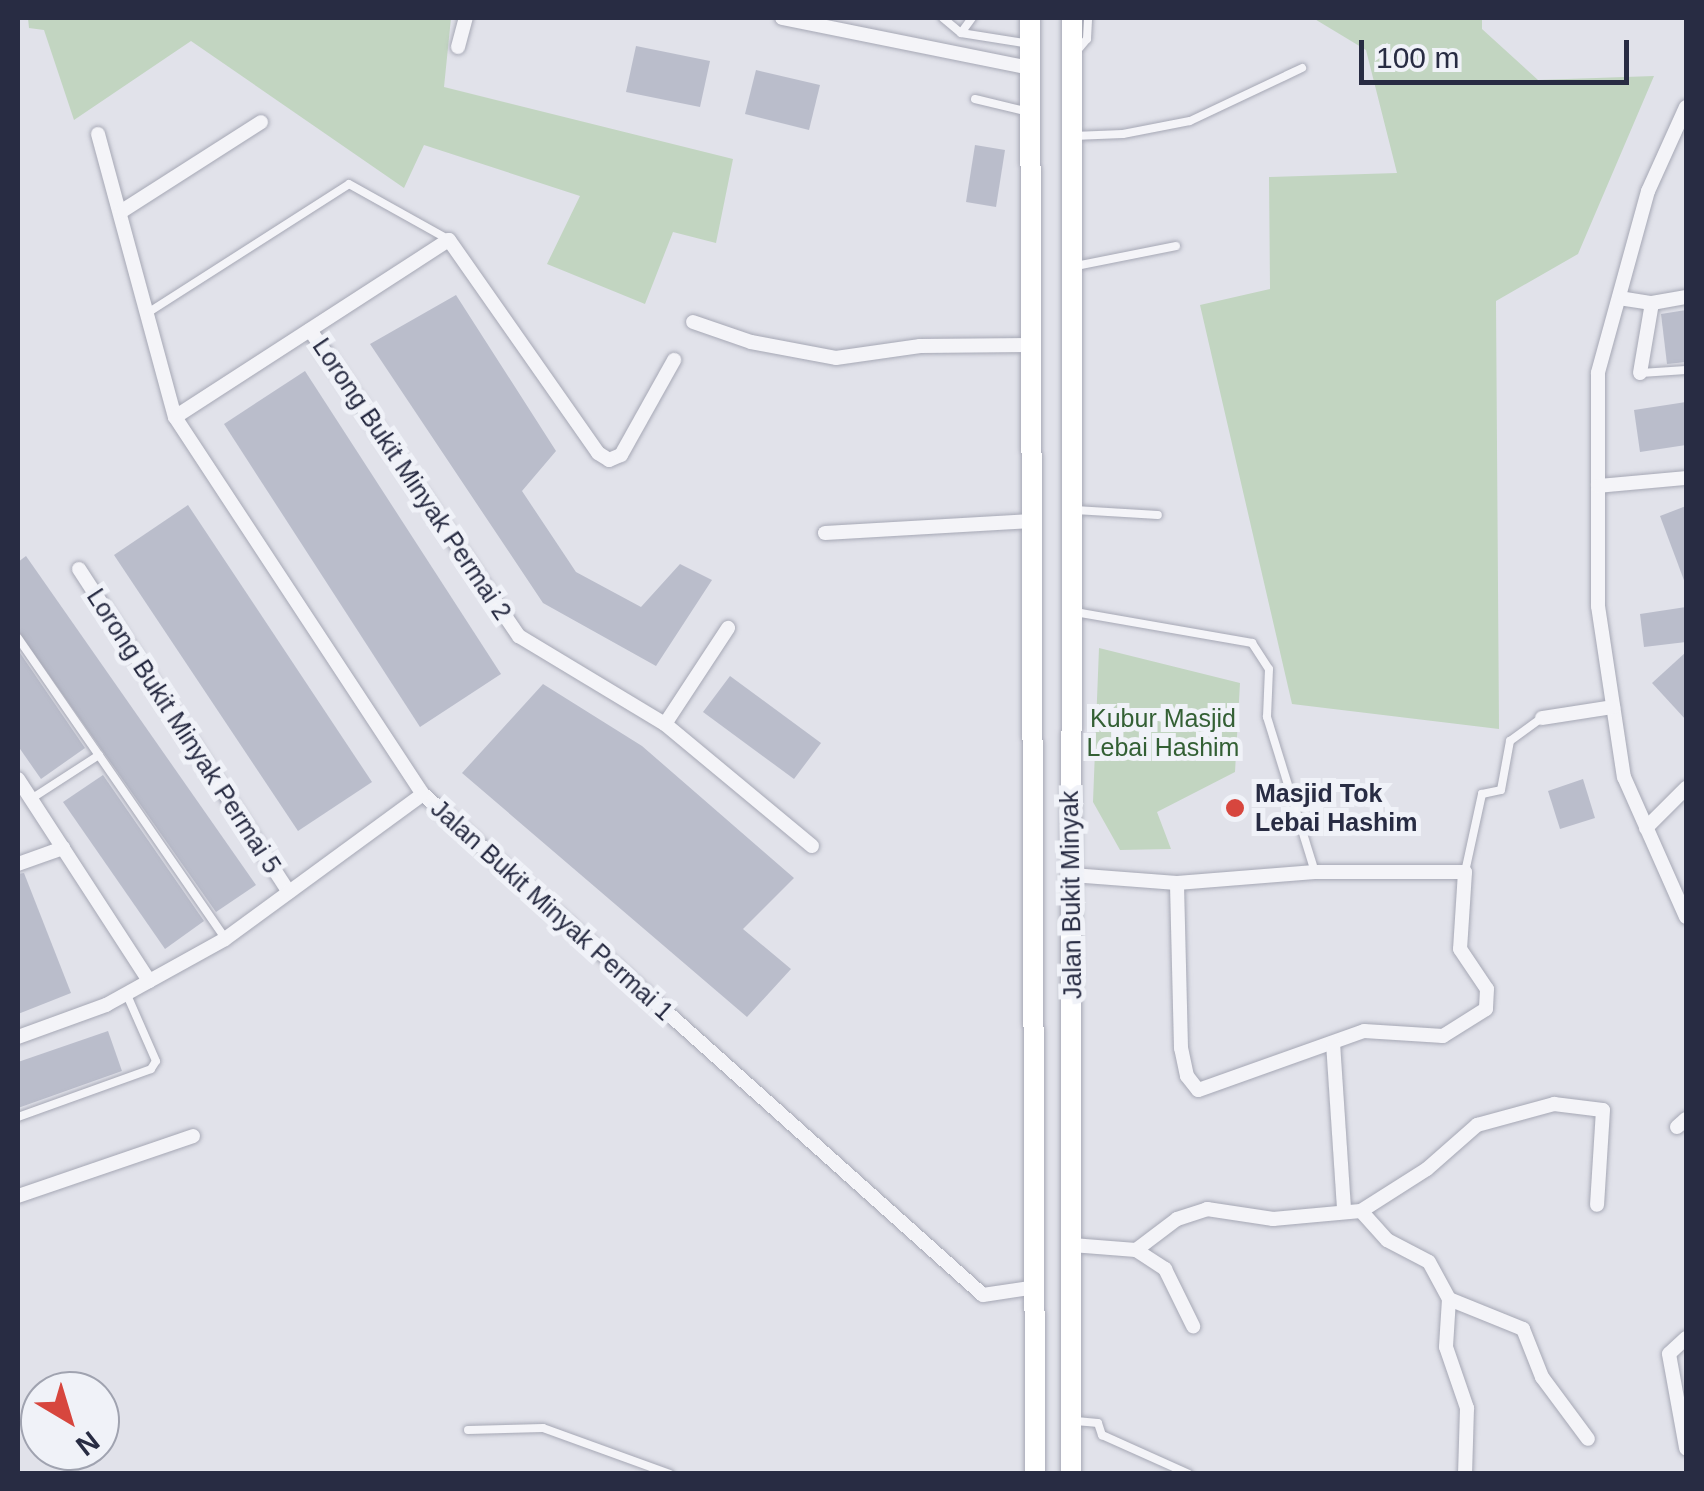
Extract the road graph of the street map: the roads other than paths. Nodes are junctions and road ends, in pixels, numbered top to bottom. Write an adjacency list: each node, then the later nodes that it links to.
1 (466, 18): 10 (street)
2 (782, 18): 12 (street)
3 (944, 18): 8 (lane)
4 (972, 18): 8 (lane)
5 (1030, 18): 9 (main road, Jalan Bukit Minyak)
6 (1072, 18): 11 (main road, Jalan Bukit Minyak)
7 (1088, 18): 11 (lane)
8 (961, 33): 9 (lane)
9 (1030, 44): 12 (main road, Jalan Bukit Minyak)
10 (458, 47)
11 (1074, 56): 20 (main road, Jalan Bukit Minyak)
12 (1030, 68): 16 (main road, Jalan Bukit Minyak)
13 (1302, 68): 20 (lane)
14 (975, 100): 16 (lane)
15 (1686, 107): 18 (street)
16 (1030, 113): 31 (main road, Jalan Bukit Minyak)
17 (261, 122): 21 (street)
18 (1682, 131): 26 (street)
19 (98, 134): 21 (street, Jalan Bukit Minyak Permai 1)
20 (1073, 136): 24 (main road, Jalan Bukit Minyak)
21 (122, 211): 28 (street, Jalan Bukit Minyak Permai 1)
22 (449, 240): 28 (lane); 30 (street); 32 (street)
23 (1176, 246): 24 (lane)
24 (1071, 266): 36 (main road, Jalan Bukit Minyak)
25 (1686, 297): 27 (street)
26 (1619, 298): 27 (street); 39 (street)
27 (1652, 303): 34 (street)
28 (149, 312): 35 (street, Jalan Bukit Minyak Permai 1)
29 (694, 322): 31 (street)
30 (310, 330): 35 (street); 50 (street, Lorong Bukit Minyak Permai 2)
31 (1029, 345): 37 (main road, Jalan Bukit Minyak)
32 (674, 360)
33 (1686, 370): 34 (lane)
34 (1640, 373)
35 (175, 417): 54 (street, Jalan Bukit Minyak Permai 1)
36 (1070, 466): 37 (main road); 40 (main road, Jalan Bukit Minyak)
37 (1032, 472): 42 (main road, Jalan Bukit Minyak)
38 (1686, 478): 39 (street)
39 (1598, 486): 48 (street)
40 (1070, 514): 41 (lane); 42 (main road); 45 (main road, Jalan Bukit Minyak)
41 (1158, 515)
42 (1032, 521): 43 (street); 79 (main road, Jalan Bukit Minyak)
43 (825, 533)
44 (79, 569): 64 (street, Lorong Bukit Minyak Permai 5)
45 (1070, 612): 60 (lane); 62 (main road, Jalan Bukit Minyak)
46 (728, 628): 50 (street)
47 (18, 638): 51 (lane)
48 (1613, 708): 49 (street); 56 (street)
49 (1542, 718): 61 (lane)
50 (665, 724): 57 (street, Lorong Bukit Minyak Permai 2)
51 (98, 755): 55 (lane); 66 (lane)
52 (18, 779): 55 (street)
53 (1686, 788): 56 (street)
54 (423, 794): 64 (street); 79 (street, Jalan Bukit Minyak Permai 1)
55 (31, 799): 58 (street)
56 (1646, 828): 65 (street)
57 (812, 846)
58 (62, 848): 59 (street); 67 (street)
59 (18, 864)
60 (1315, 872): 61 (street); 63 (street)
61 (1465, 872): 70 (street)
62 (1072, 875): 63 (street); 77 (main road, Jalan Bukit Minyak)
63 (1178, 883): 70 (street)
64 (290, 892): 66 (street)
65 (1686, 918)
66 (225, 939): 67 (street)
67 (149, 981): 68 (street)
68 (127, 995): 69 (street); 71 (lane)
69 (18, 1036)
70 (1333, 1043): 75 (street)
71 (18, 1117)
72 (193, 1136): 73 (street)
73 (18, 1196)
74 (1597, 1205): 76 (street)
75 (1344, 1209): 76 (street); 78 (street)
76 (1361, 1211): 80 (street)
77 (1072, 1245): 78 (street); 83 (main road, Jalan Bukit Minyak)
78 (1136, 1250): 81 (street)
79 (1030, 1288): 88 (main road, Jalan Bukit Minyak)
80 (1449, 1299): 85 (street); 91 (street)
81 (1193, 1326)
82 (1686, 1338): 86 (street)
83 (1071, 1420): 89 (main road, Jalan Bukit Minyak); 90 (lane)
84 (468, 1430): 87 (lane)
85 (1588, 1439)
86 (1686, 1448)
87 (670, 1474)
88 (1035, 1474)
89 (1071, 1474)
90 (1189, 1474)
91 (1465, 1474)

